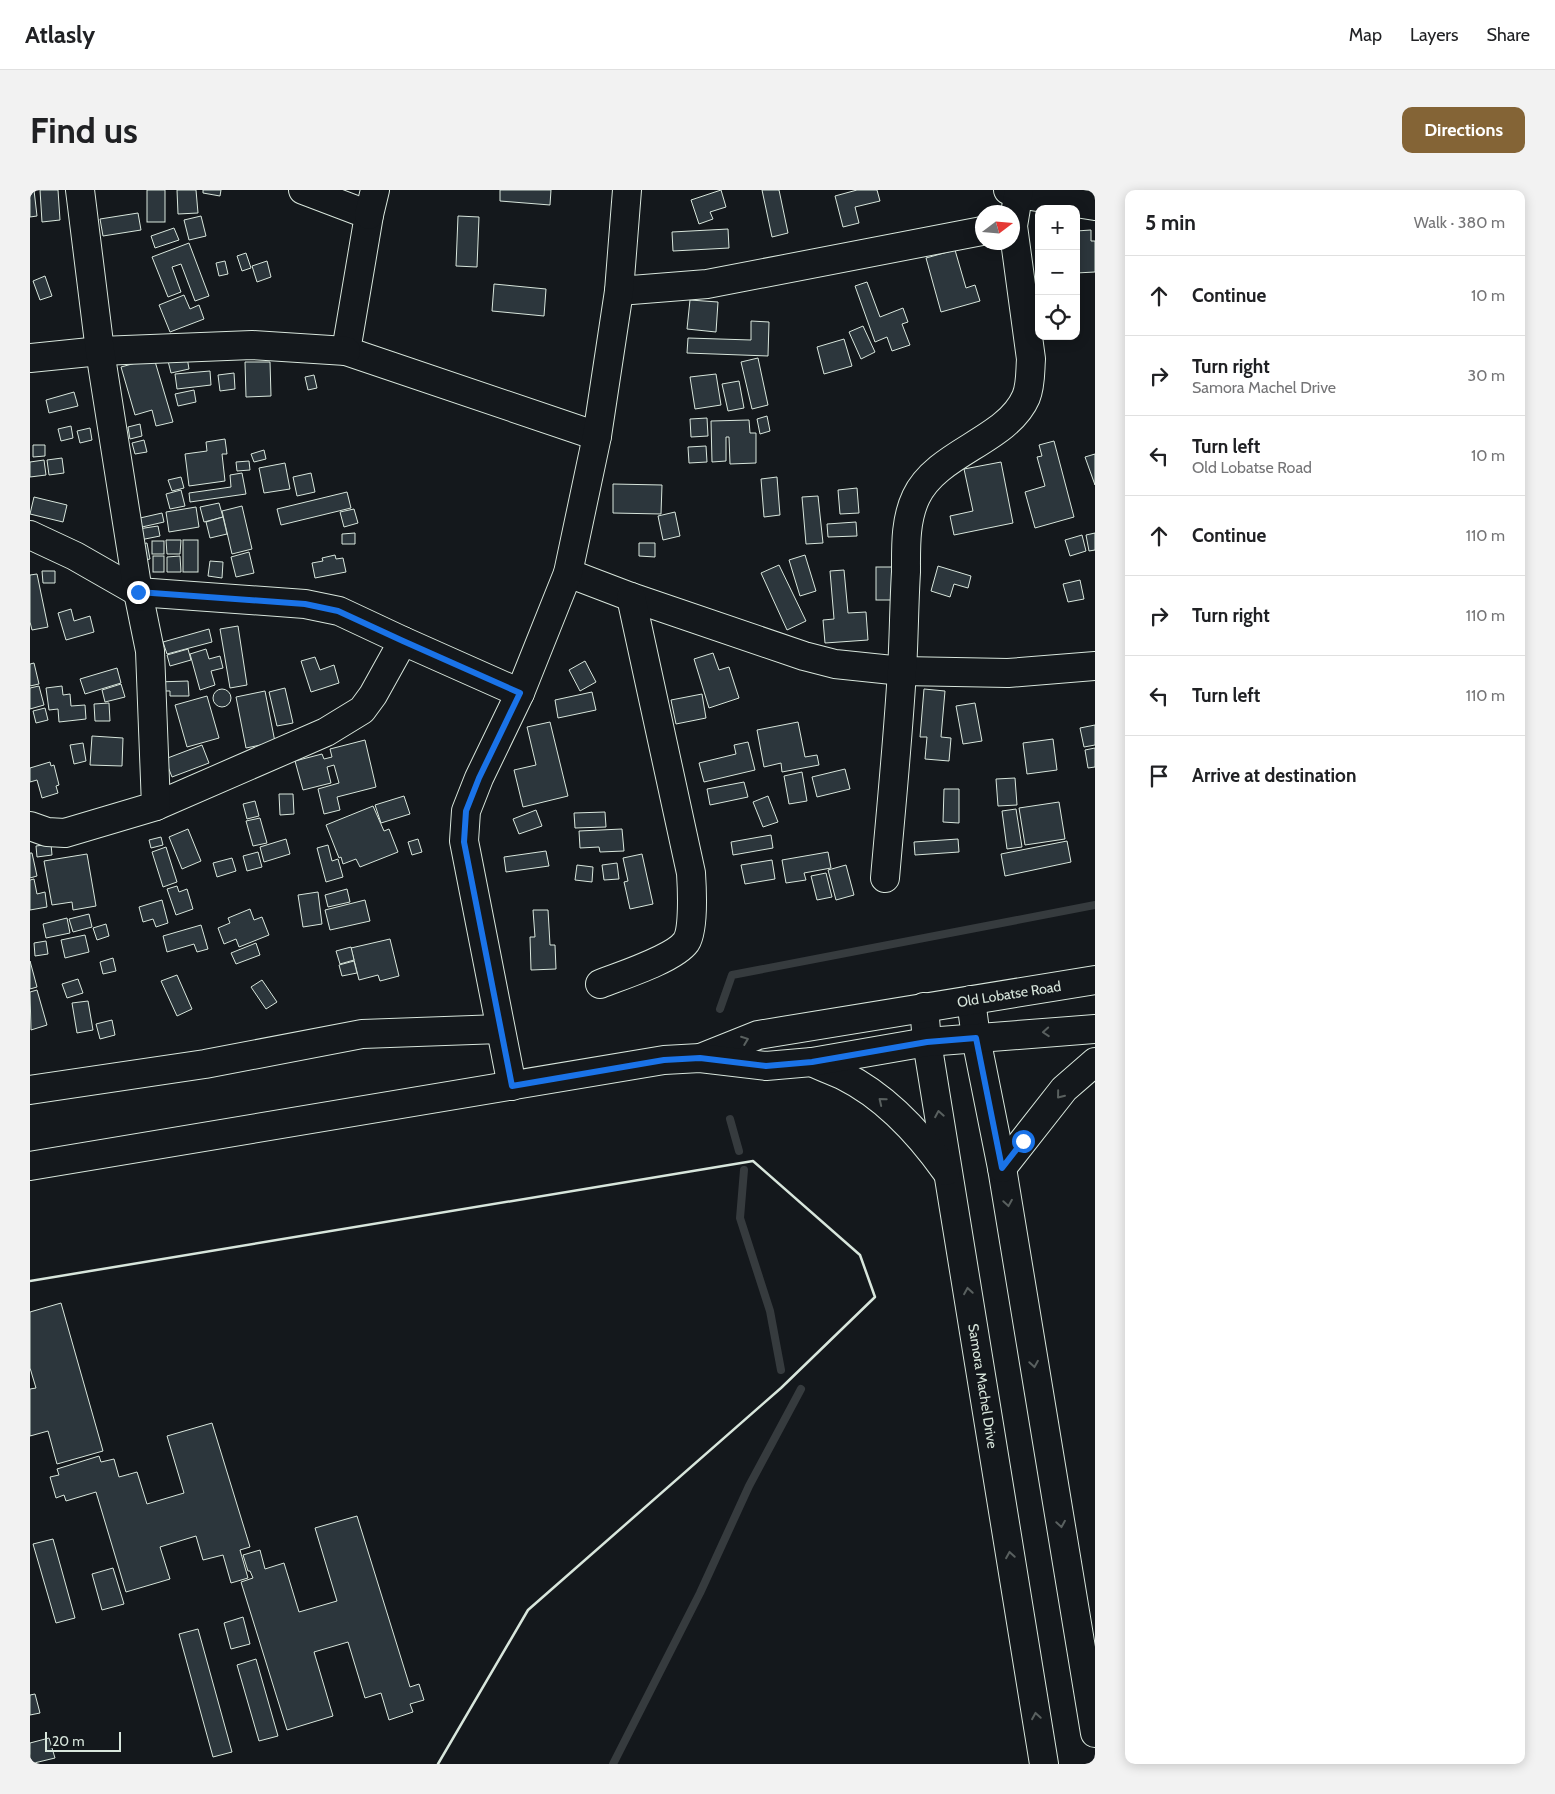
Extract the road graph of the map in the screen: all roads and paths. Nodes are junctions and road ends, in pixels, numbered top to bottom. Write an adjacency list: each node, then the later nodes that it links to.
1 (80, 190): 9 (street)
2 (303, 190): 5 (street)
3 (627, 190): 8 (street)
4 (1015, 191): 6 (street); 19 (street)
5 (372, 203): 10 (street)
6 (1095, 206)
7 (975, 232): 8 (street)
8 (620, 291): 12 (street)
9 (100, 351): 10 (street); 11 (street); 15 (street)
10 (346, 351): 12 (street)
11 (30, 358)
12 (597, 436): 14 (street)
13 (30, 535): 15 (street)
14 (568, 573): 16 (street); 20 (street)
15 (138, 592): 17 (street); 21 (street)
16 (631, 597): 19 (street); 25 (street)
17 (403, 641): 20 (street); 21 (street)
18 (1095, 666): 19 (street)
19 (902, 671): 23 (street)
20 (520, 693): 28 (street)
21 (156, 806): 22 (street)
22 (30, 826)
23 (884, 878)
24 (1095, 980): 26 (street, Old Lobatse Road)
25 (600, 984)
26 (971, 1000): 27 (street, Old Lobatse Road); 30 (street)
27 (924, 1007): 31 (street, Samora Machel Drive); 32 (street, Old Lobatse Road, one-way to 27)
28 (500, 1029): 35 (street); 36 (street)
29 (1095, 1029): 30 (street, one-way to 30)
30 (976, 1038): 31 (street); 38 (street)
31 (927, 1042): 33 (street); 39 (street, Samora Machel Drive, one-way to 31)
32 (700, 1058): 33 (street); 35 (street)
33 (812, 1062): 39 (street, one-way to 33)
34 (1095, 1062): 38 (street, one-way to 38)
35 (512, 1086): 37 (street)
36 (30, 1090)
37 (30, 1166)
38 (1002, 1168): 40 (street, one-way to 40)
39 (949, 1176): 41 (street, Samora Machel Drive, one-way to 39)
40 (1095, 1733)
41 (1044, 1764)

